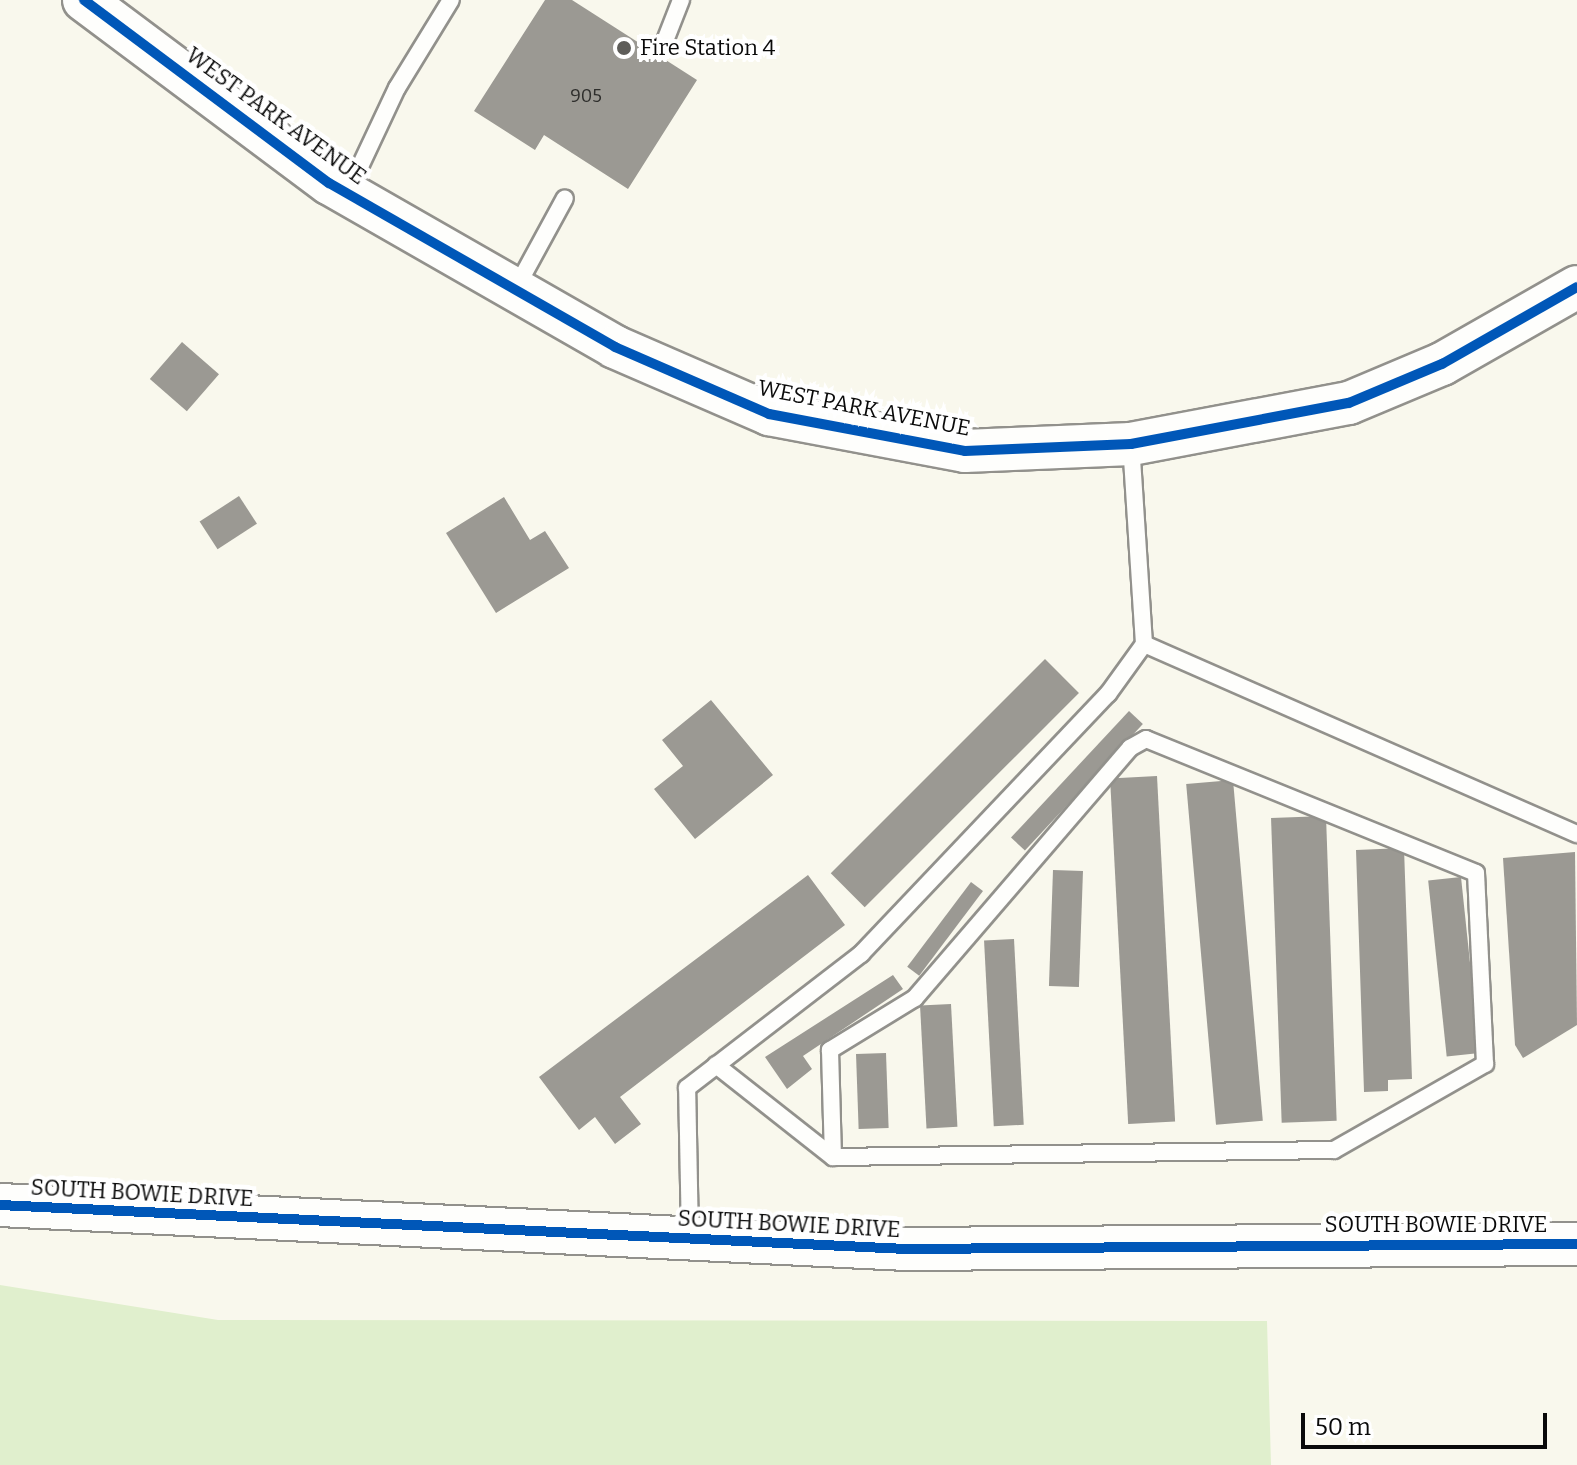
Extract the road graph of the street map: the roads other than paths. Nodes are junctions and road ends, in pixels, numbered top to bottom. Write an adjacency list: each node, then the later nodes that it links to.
1 (84, 0): 5 (street, WEST PARK AVENUE)
2 (451, 0): 5 (lane)
3 (681, 0): 4 (lane)
4 (665, 41)
5 (347, 194): 8 (street, WEST PARK AVENUE)
6 (565, 198): 8 (lane)
7 (1577, 287): 9 (street, WEST PARK AVENUE)
8 (514, 291): 9 (street, WEST PARK AVENUE)
9 (1131, 444): 10 (lane)
10 (1144, 644): 11 (lane); 12 (lane)
11 (1577, 834)
12 (716, 1065): 13 (lane); 15 (lane)
13 (833, 1157): 13 (lane)
14 (0, 1205): 15 (street, SOUTH BOWIE DRIVE)
15 (690, 1239): 16 (street, SOUTH BOWIE DRIVE)
16 (1577, 1244)

